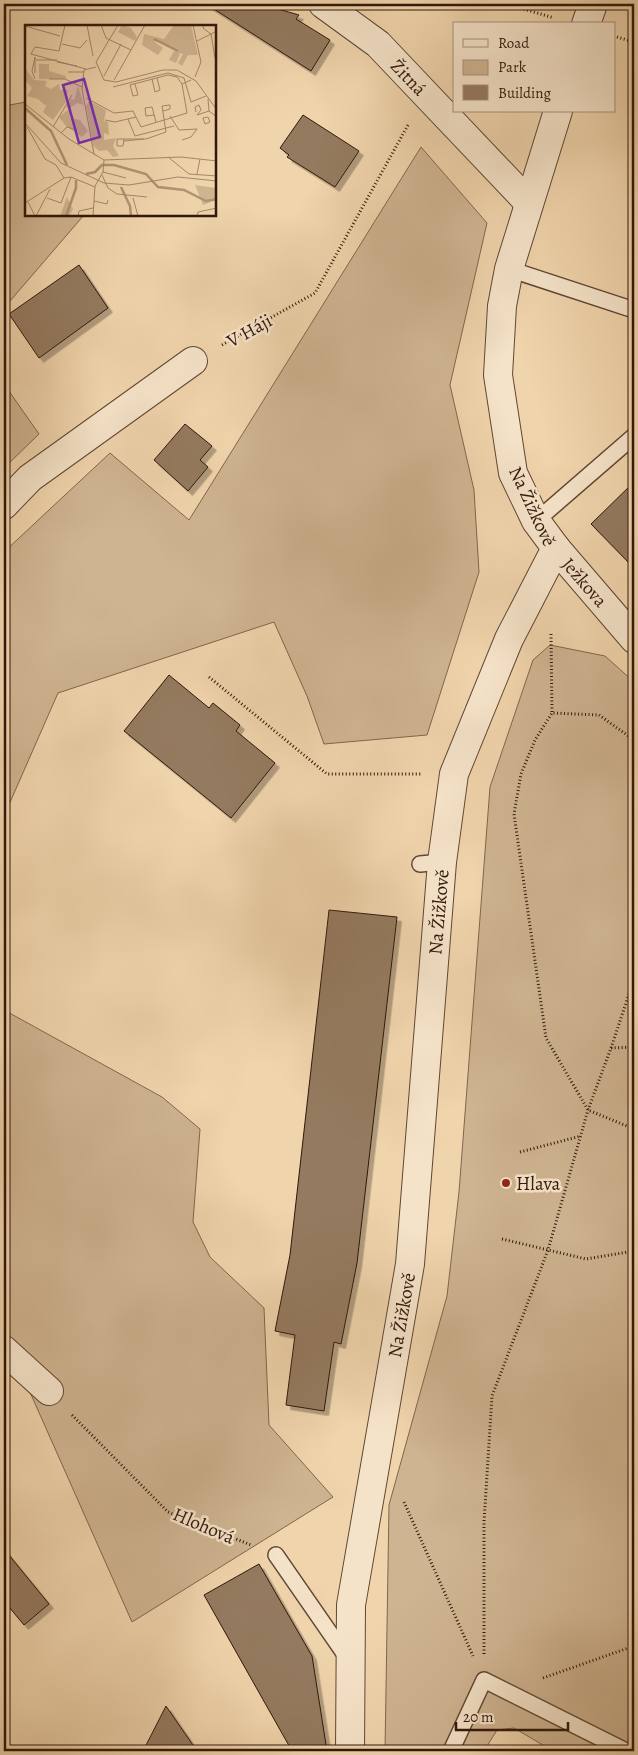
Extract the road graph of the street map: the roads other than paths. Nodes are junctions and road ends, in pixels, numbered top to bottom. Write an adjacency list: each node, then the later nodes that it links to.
1 (323, 4): 5 (street, Žitná)
2 (593, 4): 3 (street)
3 (575, 22)
4 (558, 112): 5 (street, Na Žižkově)
5 (529, 203): 6 (street, Na Žižkově)
6 (508, 269): 7 (lane); 11 (street, Na Žižkově)
7 (634, 310)
8 (193, 361): 10 (street)
9 (634, 436): 11 (lane)
10 (4, 506)
11 (536, 521): 12 (street, Na Žižkově)
12 (556, 548): 13 (street, Ježkova); 17 (street, Na Žižkově)
13 (634, 639)
14 (4, 1350): 15 (street)
15 (49, 1391)
16 (276, 1555): 17 (lane)
17 (350, 1663): 18 (street, Na Žižkově)
18 (350, 1751)
19 (451, 1751): 20 (lane)
20 (626, 1751)

